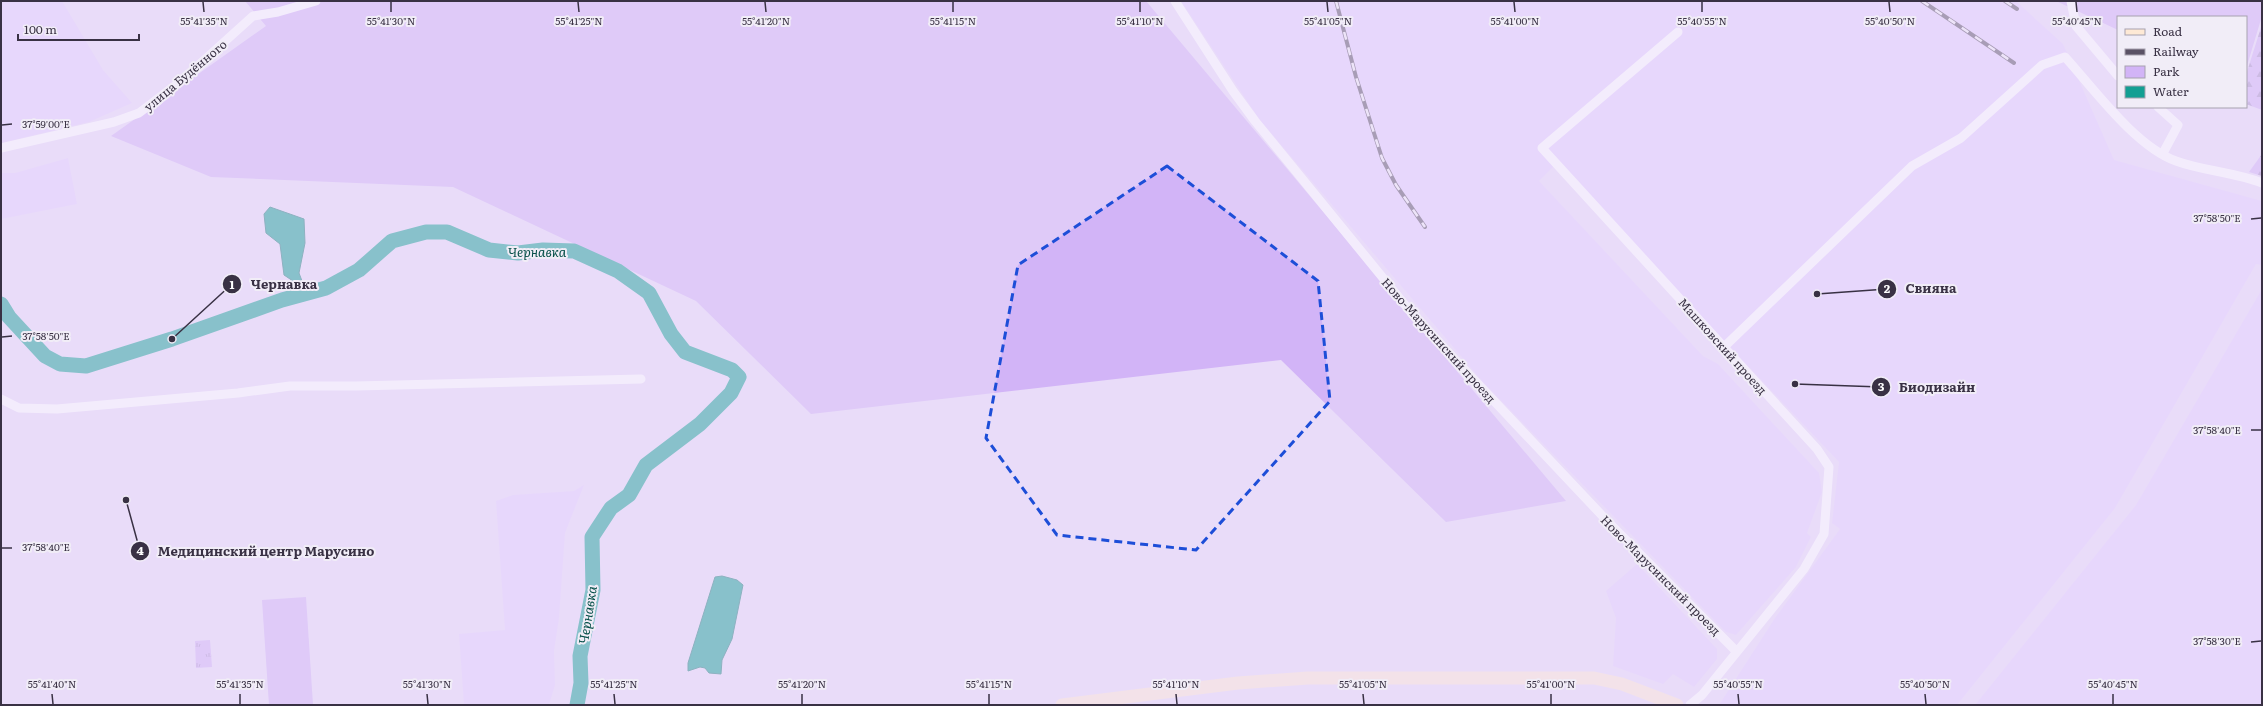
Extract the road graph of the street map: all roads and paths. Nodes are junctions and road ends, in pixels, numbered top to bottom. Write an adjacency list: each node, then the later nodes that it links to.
1 (316, 1): 7 (street, улица Будённого)
2 (1175, 1): 13 (street, Ново-Марусинский проезд)
3 (2071, 1): 5 (street)
4 (1678, 32): 10 (street, Машковский проезд)
5 (2117, 75)
6 (2159, 108): 8 (street)
7 (1, 148)
8 (2163, 153): 9 (street); 10 (street)
9 (2262, 183)
10 (1724, 347): 13 (street, Машковский проезд)
11 (641, 379): 12 (street)
12 (1, 399)
13 (1736, 651): 16 (street, Машковский проезд)
14 (1062, 705): 15 (street)
15 (1677, 705)
16 (1690, 705)

